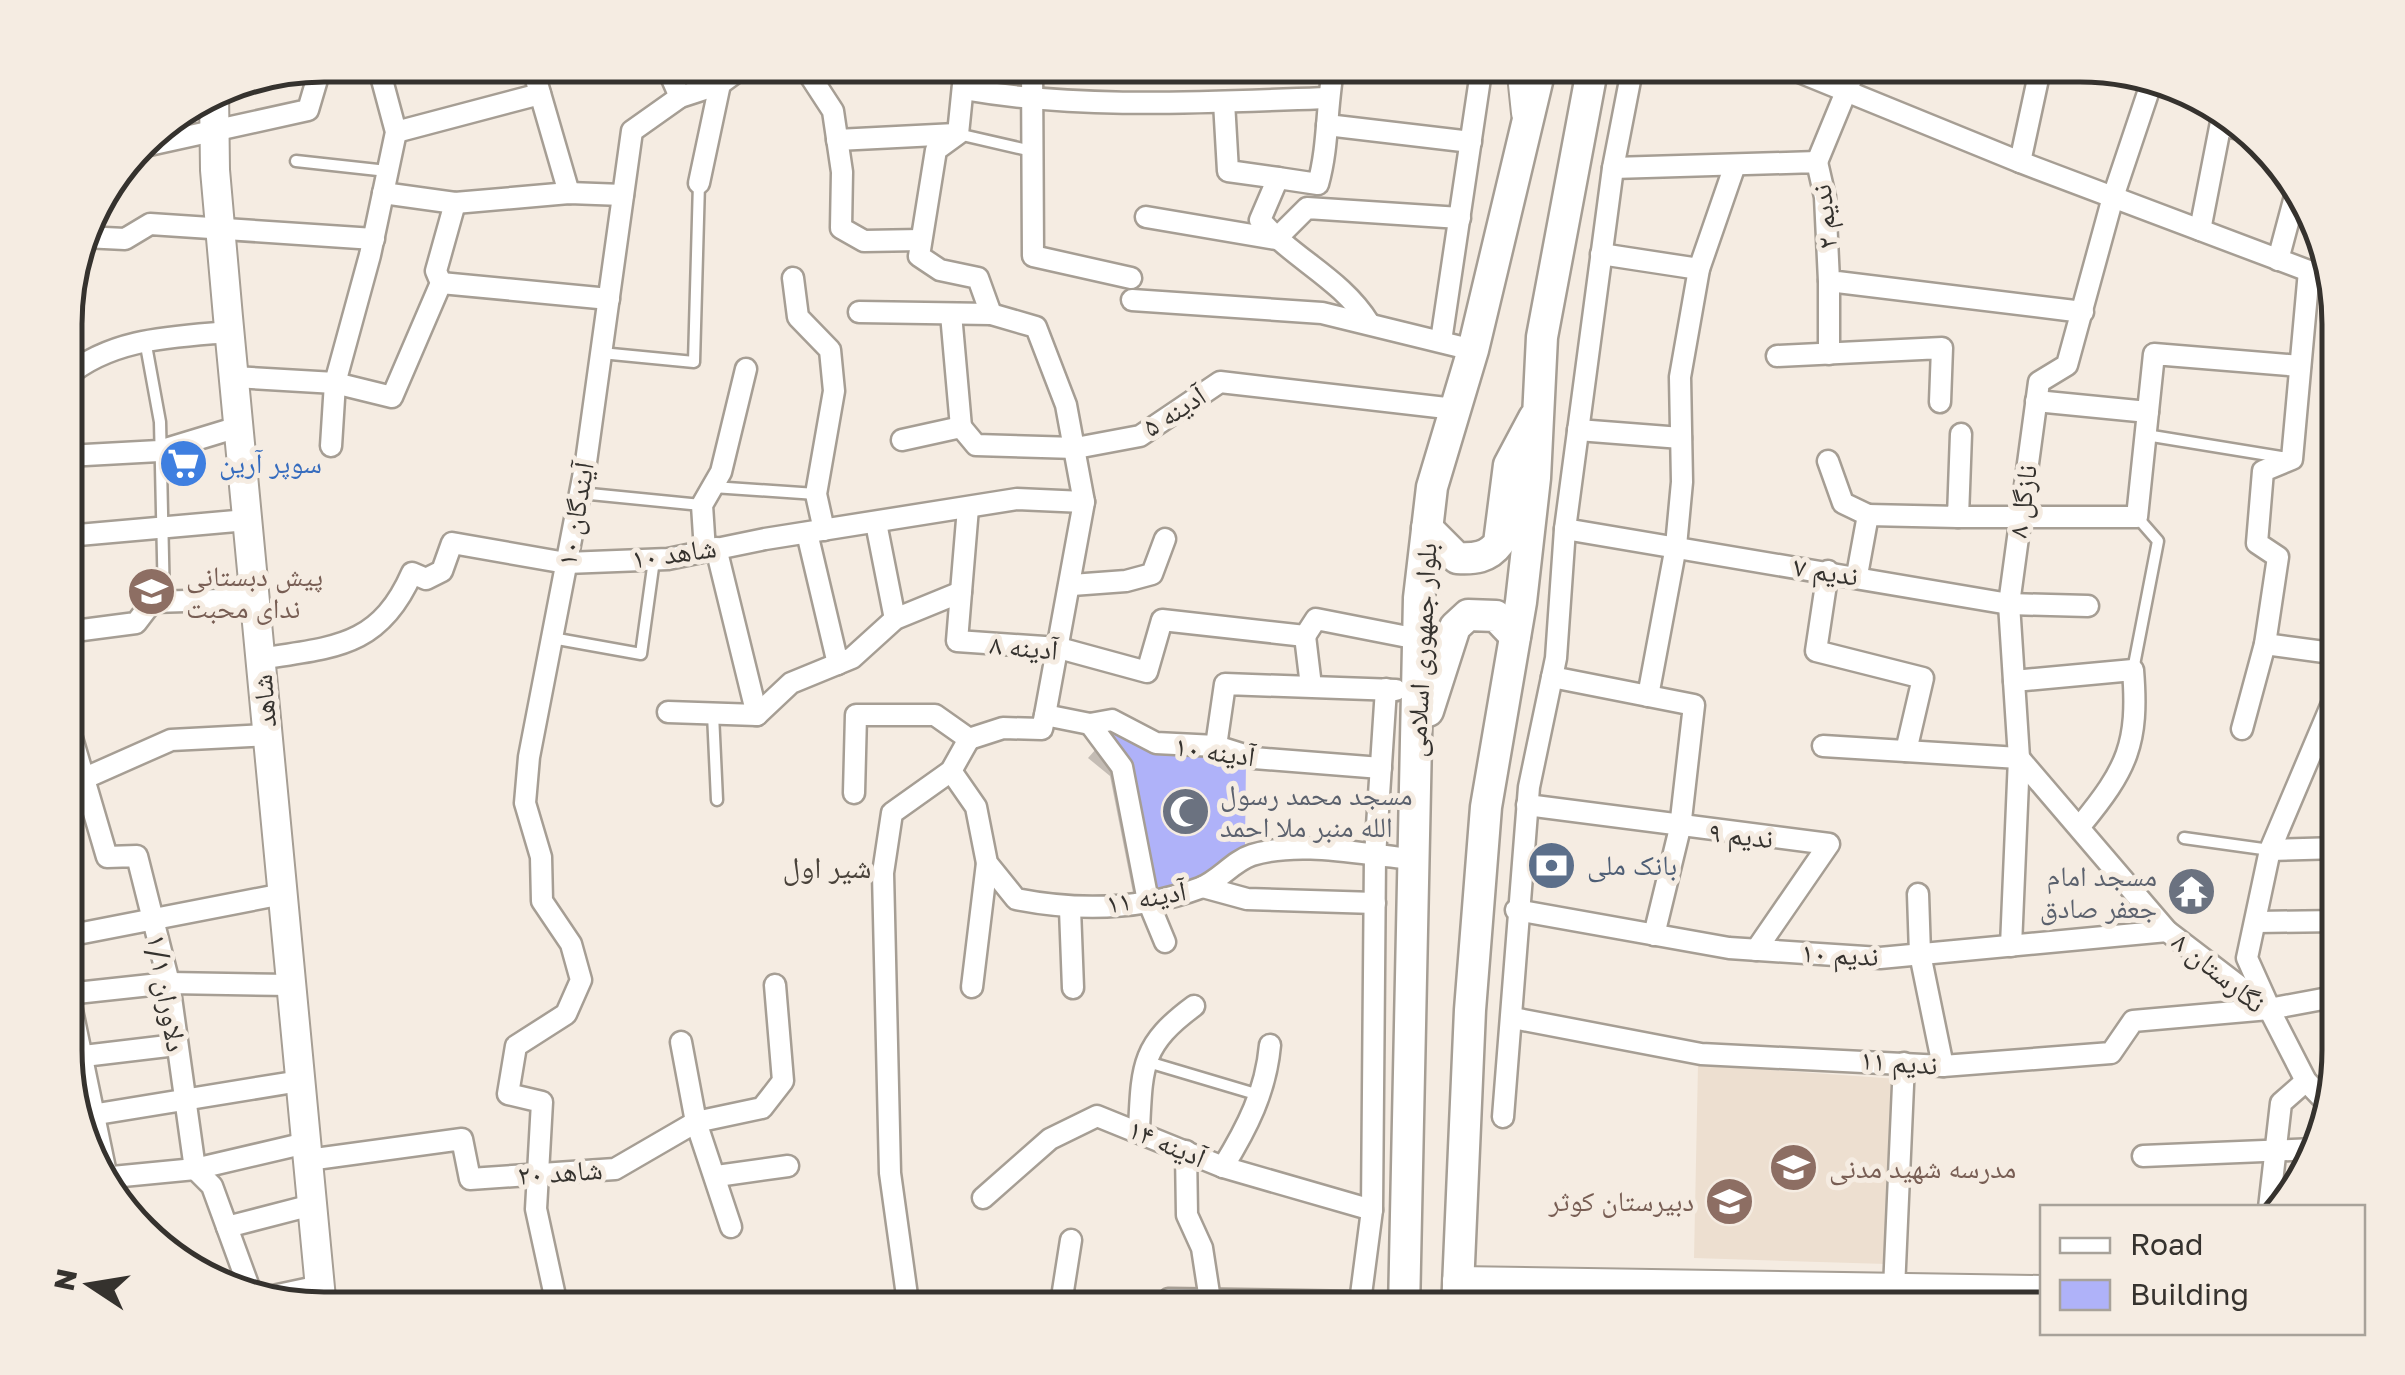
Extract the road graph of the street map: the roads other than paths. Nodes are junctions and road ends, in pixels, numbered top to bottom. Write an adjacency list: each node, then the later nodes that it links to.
1 (383, 82): 32 (street)
2 (537, 82): 22 (street)
3 (674, 82): 23 (street)
4 (723, 82): 18 (street, آیندگان ۱۰)
5 (814, 82): 34 (street)
6 (964, 82): 19 (street)
7 (1032, 82): 25 (street)
8 (1331, 82): 24 (street)
9 (1480, 82): 36 (street)
10 (1523, 82): 29 (main road)
11 (1537, 82): 29 (main road, بلوار جمهوری اسلامی)
12 (1590, 82): 91 (main road)
13 (1631, 82): 42 (street)
14 (1826, 82): 20 (street)
15 (1850, 82): 20 (street)
16 (2038, 82): 40 (street)
17 (316, 83): 31 (street)
18 (720, 84): 23 (street, آیندگان ۱۰); 45 (street)
19 (963, 89): 25 (street); 33 (street)
20 (1846, 90): 39 (street); 40 (street)
21 (2148, 93): 49 (street)
22 (540, 94): 32 (street); 46 (street)
23 (680, 96): 48 (street, آیندگان ۱۰)
24 (1328, 98): 26 (street); 28 (street)
25 (1032, 101): 26 (street); 37 (street)
26 (1224, 102): 44 (street)
27 (214, 109): 31 (main road, شاهد)
28 (1327, 125): 36 (street); 44 (street)
29 (1527, 126): 79 (main road, بلوار جمهوری اسلامی)
30 (2220, 127): 55 (street)
31 (214, 130): 35 (street); 54 (main road, شاهد)
32 (396, 132): 43 (street)
33 (958, 134): 34 (street); 37 (lane); 59 (street)
34 (837, 140): 59 (street)
35 (168, 141)
36 (1471, 142): 53 (street)
37 (1032, 150): 66 (street)
38 (296, 161): 43 (lane)
39 (1818, 162): 41 (street, ندیم ۲); 67 (street, ندیم ۲)
40 (2020, 162): 49 (street)
41 (1735, 165): 42 (street, ندیم ۲); 62 (street)
42 (1613, 168): 60 (street)
43 (388, 171): 47 (street)
44 (1278, 178): 58 (street)
45 (699, 183): 80 (lane)
46 (569, 192): 48 (street); 50 (street)
47 (383, 193): 50 (street); 57 (street)
48 (624, 195): 69 (street, آیندگان ۱۰)
49 (2113, 197): 55 (street); 72 (street)
50 (455, 204): 68 (street)
51 (2292, 208): 61 (street)
52 (1146, 216): 58 (street)
53 (1460, 218): 58 (street); 78 (street)
54 (220, 226): 56 (street); 57 (street); 76 (main road, شاهد)
55 (2200, 230): 61 (street)
56 (99, 238)
57 (374, 239): 87 (street)
58 (1276, 239): 75 (street)
59 (921, 240): 74 (street)
60 (1601, 254): 62 (street); 95 (street)
61 (2278, 260): 63 (street)
62 (1700, 269): 98 (street)
63 (2309, 271): 64 (street); 84 (street)
64 (2316, 273)
65 (793, 278): 107 (street)
66 (1131, 278)
67 (1829, 281): 72 (street, ندیم ۲); 81 (street)
68 (442, 282): 69 (street); 87 (street)
69 (609, 298): 80 (street, آیندگان ۱۰)
70 (1132, 300): 75 (street)
71 (859, 312): 73 (street)
72 (2083, 312): 88 (street)
73 (951, 314): 74 (street); 94 (street)
74 (991, 314): 101 (street)
75 (1369, 323): 78 (street)
76 (230, 332): 77 (street); 86 (main road, شاهد)
77 (145, 340): 83 (street); 102 (lane)
78 (1441, 341): 79 (street)
79 (1474, 350): 90 (main road, بلوار جمهوری اسلامی)
80 (601, 353): 106 (street, آیندگان ۱۰)
81 (1829, 354): 82 (street); 89 (street)
82 (1777, 356)
83 (82, 364)
84 (2300, 366): 92 (street); 104 (street)
85 (746, 368): 108 (street)
86 (234, 377): 87 (street); 93 (main road, شاهد)
87 (334, 383): 100 (street)
88 (2036, 401): 92 (street); 112 (street, نازگل ۸)
89 (1940, 402)
90 (1456, 408): 101 (street, آدینه ۵); 118 (main road, بلوار جمهوری اسلامی)
91 (1538, 410): 118 (main road); 138 (main road)
92 (2148, 412): 97 (street)
93 (238, 427): 102 (street); 115 (main road, شاهد)
94 (961, 427): 99 (street); 101 (street, آدینه ۵)
95 (1578, 430): 98 (street); 119 (street)
96 (1961, 434): 114 (street)
97 (2145, 435): 104 (lane); 113 (street)
98 (1681, 438): 123 (street)
99 (902, 440)
100 (331, 446)
101 (1076, 448): 109 (street)
102 (159, 451): 103 (street); 117 (lane)
103 (82, 455)
104 (2292, 459): 141 (street)
105 (1828, 461): 111 (street)
106 (580, 493): 108 (lane); 126 (street, آیندگان ۱۰)
107 (816, 494): 108 (lane); 120 (street)
108 (707, 496): 124 (street)
109 (1084, 502): 110 (street, شاهد ۱۰); 129 (street)
110 (968, 508): 116 (street, شاهد ۱۰); 130 (street)
111 (1868, 515): 114 (street); 128 (street)
112 (2020, 517): 113 (street); 114 (street); 133 (street, نازگل ۸)
113 (2136, 517): 146 (lane)
114 (1958, 518)
115 (247, 520): 117 (street); 131 (main road, شاهد)
116 (876, 523): 120 (street, شاهد ۱۰); 135 (street)
117 (160, 528): 121 (street); 132 (lane)
118 (1427, 528): 140 (main road, بلوار جمهوری اسلامی)
119 (1565, 529): 123 (street, ندیم ۷); 147 (street)
120 (815, 532): 124 (street, شاهد ۱۰); 145 (street)
121 (82, 535)
122 (1165, 539): 129 (street)
123 (1676, 546): 127 (street, ندیم ۷); 151 (street)
124 (711, 550): 125 (street, شاهد ۱۰); 154 (street)
125 (654, 560): 126 (street, شاهد ۱۰); 139 (lane)
126 (566, 563): 139 (street, آیندگان ۱۰); 144 (street, شاهد ۱۰)
127 (1828, 571): 128 (street, ندیم ۷); 163 (street)
128 (1857, 575): 133 (street, ندیم ۷)
129 (1072, 585): 142 (street)
130 (962, 592): 135 (street); 142 (street, آدینه ۸)
131 (255, 599): 132 (street); 144 (main road, شاهد)
132 (164, 602): 136 (street)
133 (2009, 604): 134 (street, ندیم ۷); 148 (street, نازگل ۸)
134 (2088, 606)
135 (896, 619): 145 (street)
136 (82, 630)
137 (1306, 636): 140 (street, آدینه ۸); 142 (street, آدینه ۸); 149 (street)
138 (1516, 636): 164 (main road); 175 (main road)
139 (552, 638): 234 (street, آیندگان ۱۰)
140 (1418, 639): 150 (main road, بلوار جمهوری اسلامی)
141 (2265, 644): 143 (street); 157 (street)
142 (1059, 648): 155 (street)
143 (2322, 652)
144 (260, 658): 158 (main road, شاهد)
145 (838, 664): 154 (street)
146 (2133, 670): 148 (street); 173 (street)
147 (1552, 677): 151 (street); 172 (street)
148 (2014, 680): 165 (street, نازگل ۸)
149 (1312, 686): 150 (street); 161 (street)
150 (1402, 690): 164 (main road, بلوار جمهوری اسلامی); 166 (street)
151 (1648, 696): 174 (street)
152 (668, 712): 153 (street)
153 (713, 714): 154 (street); 171 (lane)
154 (756, 714)
155 (1045, 715): 156 (street, آدینه ۱۰); 159 (street)
156 (1090, 724): 161 (street, آدینه ۱۰); 186 (street)
157 (2242, 729)
158 (268, 735): 168 (street); 184 (main road, شاهد)
159 (969, 740): 167 (street); 169 (street)
160 (2322, 740): 179 (street)
161 (1216, 746): 166 (street, آدینه ۱۰)
162 (1823, 746): 163 (street)
163 (1906, 751): 165 (street)
164 (1416, 756): 181 (main road, بلوار جمهوری اسلامی)
165 (2020, 758): 173 (street, نگارستان ۸); 197 (street, نازگل ۸)
166 (1381, 768): 180 (street)
167 (951, 771): 182 (street); 248 (street)
168 (82, 781)
169 (854, 793)
170 (82, 798): 190 (street, دلاوران ۱/۱)
171 (716, 800)
172 (1527, 805): 174 (street, ندیم ۹); 176 (street)
173 (2081, 826): 193 (street, نگارستان ۸)
174 (1680, 828): 195 (street); 198 (street, ندیم ۹)
175 (1484, 830): 176 (street); 253 (main road)
176 (1523, 838): 189 (street)
177 (2184, 838): 179 (lane)
178 (2322, 849): 179 (street)
179 (2270, 850): 192 (street)
180 (1375, 856): 181 (street, آدینه ۱۱); 183 (street, آدینه ۱۱); 187 (street)
181 (1414, 859): 252 (main road, بلوار جمهوری اسلامی)
182 (986, 863): 188 (street, آدینه ۱۱); 203 (street)
183 (1203, 887): 186 (street, آدینه ۱۱); 187 (street)
184 (283, 894): 190 (street); 201 (main road, شاهد)
185 (1918, 894): 199 (street)
186 (1148, 901): 188 (street, آدینه ۱۱); 196 (street)
187 (1375, 903): 240 (street)
188 (1070, 910): 204 (street)
189 (1516, 910): 195 (street, ندیم ۱۰); 209 (street)
190 (154, 919): 194 (street); 200 (street, دلاوران ۱/۱)
191 (2322, 920): 192 (street)
192 (2257, 922): 208 (street)
193 (2167, 931): 197 (street, ندیم ۱۰); 208 (street, نگارستان ۸)
194 (82, 933)
195 (1654, 934): 198 (street, ندیم ۱۰)
196 (1165, 942)
197 (2011, 946): 199 (street, ندیم ۱۰)
198 (1756, 950): 199 (street, ندیم ۱۰)
199 (1920, 954): 216 (street)
200 (169, 983): 201 (street); 205 (street); 211 (street, دلاوران ۱/۱)
201 (291, 985): 217 (main road, شاهد)
202 (774, 985): 224 (street, شاهد ۲۰)
203 (972, 986)
204 (1074, 988)
205 (82, 990)
206 (2322, 999): 208 (street)
207 (1194, 1006): 214 (street)
208 (2270, 1008): 216 (street, ندیم ۱۱); 218 (street, نگارستان ۸)
209 (1513, 1018): 215 (street, ندیم ۱۱); 223 (street)
210 (681, 1042): 224 (street)
211 (176, 1045): 213 (street); 221 (street, دلاوران ۱/۱)
212 (1270, 1045): 220 (street)
213 (83, 1056)
214 (1148, 1062): 220 (lane); 225 (street)
215 (1904, 1063): 216 (street, ندیم ۱۱); 245 (street)
216 (1943, 1066)
217 (300, 1081): 221 (street); 229 (main road, شاهد)
218 (2306, 1082): 219 (street, نگارستان ۸); 228 (street)
219 (2318, 1094)
220 (1260, 1096): 232 (street)
221 (183, 1101): 222 (street); 233 (street, دلاوران ۱/۱)
222 (91, 1114)
223 (1504, 1116)
224 (696, 1122): 234 (street, شاهد ۲۰); 235 (street)
225 (1139, 1130): 227 (street, آدینه ۱۴); 237 (street, آدینه ۱۴)
226 (2301, 1150): 228 (street)
227 (1186, 1151): 232 (street, آدینه ۱۴); 250 (street)
228 (2275, 1151): 230 (street); 238 (street)
229 (307, 1152): 233 (street); 234 (street, شاهد ۲۰); 239 (main road, شاهد)
230 (2143, 1156)
231 (788, 1166): 235 (street)
232 (1223, 1167): 240 (street, آدینه ۱۴)
233 (195, 1169): 236 (street); 241 (street, دلاوران ۱/۱)
234 (541, 1174): 247 (street)
235 (717, 1176): 242 (street)
236 (118, 1177)
237 (983, 1198)
238 (2270, 1201)
239 (312, 1205): 241 (street); 246 (main road, شاهد)
240 (1372, 1210): 251 (street)
241 (227, 1227): 244 (street, دلاوران ۱/۱)
242 (731, 1228)
243 (1071, 1240): 249 (street)
244 (246, 1279)
245 (1894, 1289): 254 (main road); 255 (main road)
246 (320, 1292)
247 (554, 1292)
248 (907, 1292)
249 (1063, 1292)
250 (1209, 1292)
251 (1362, 1292)
252 (1404, 1292)
253 (1457, 1292)
254 (1746, 1292)
255 (1948, 1292)

